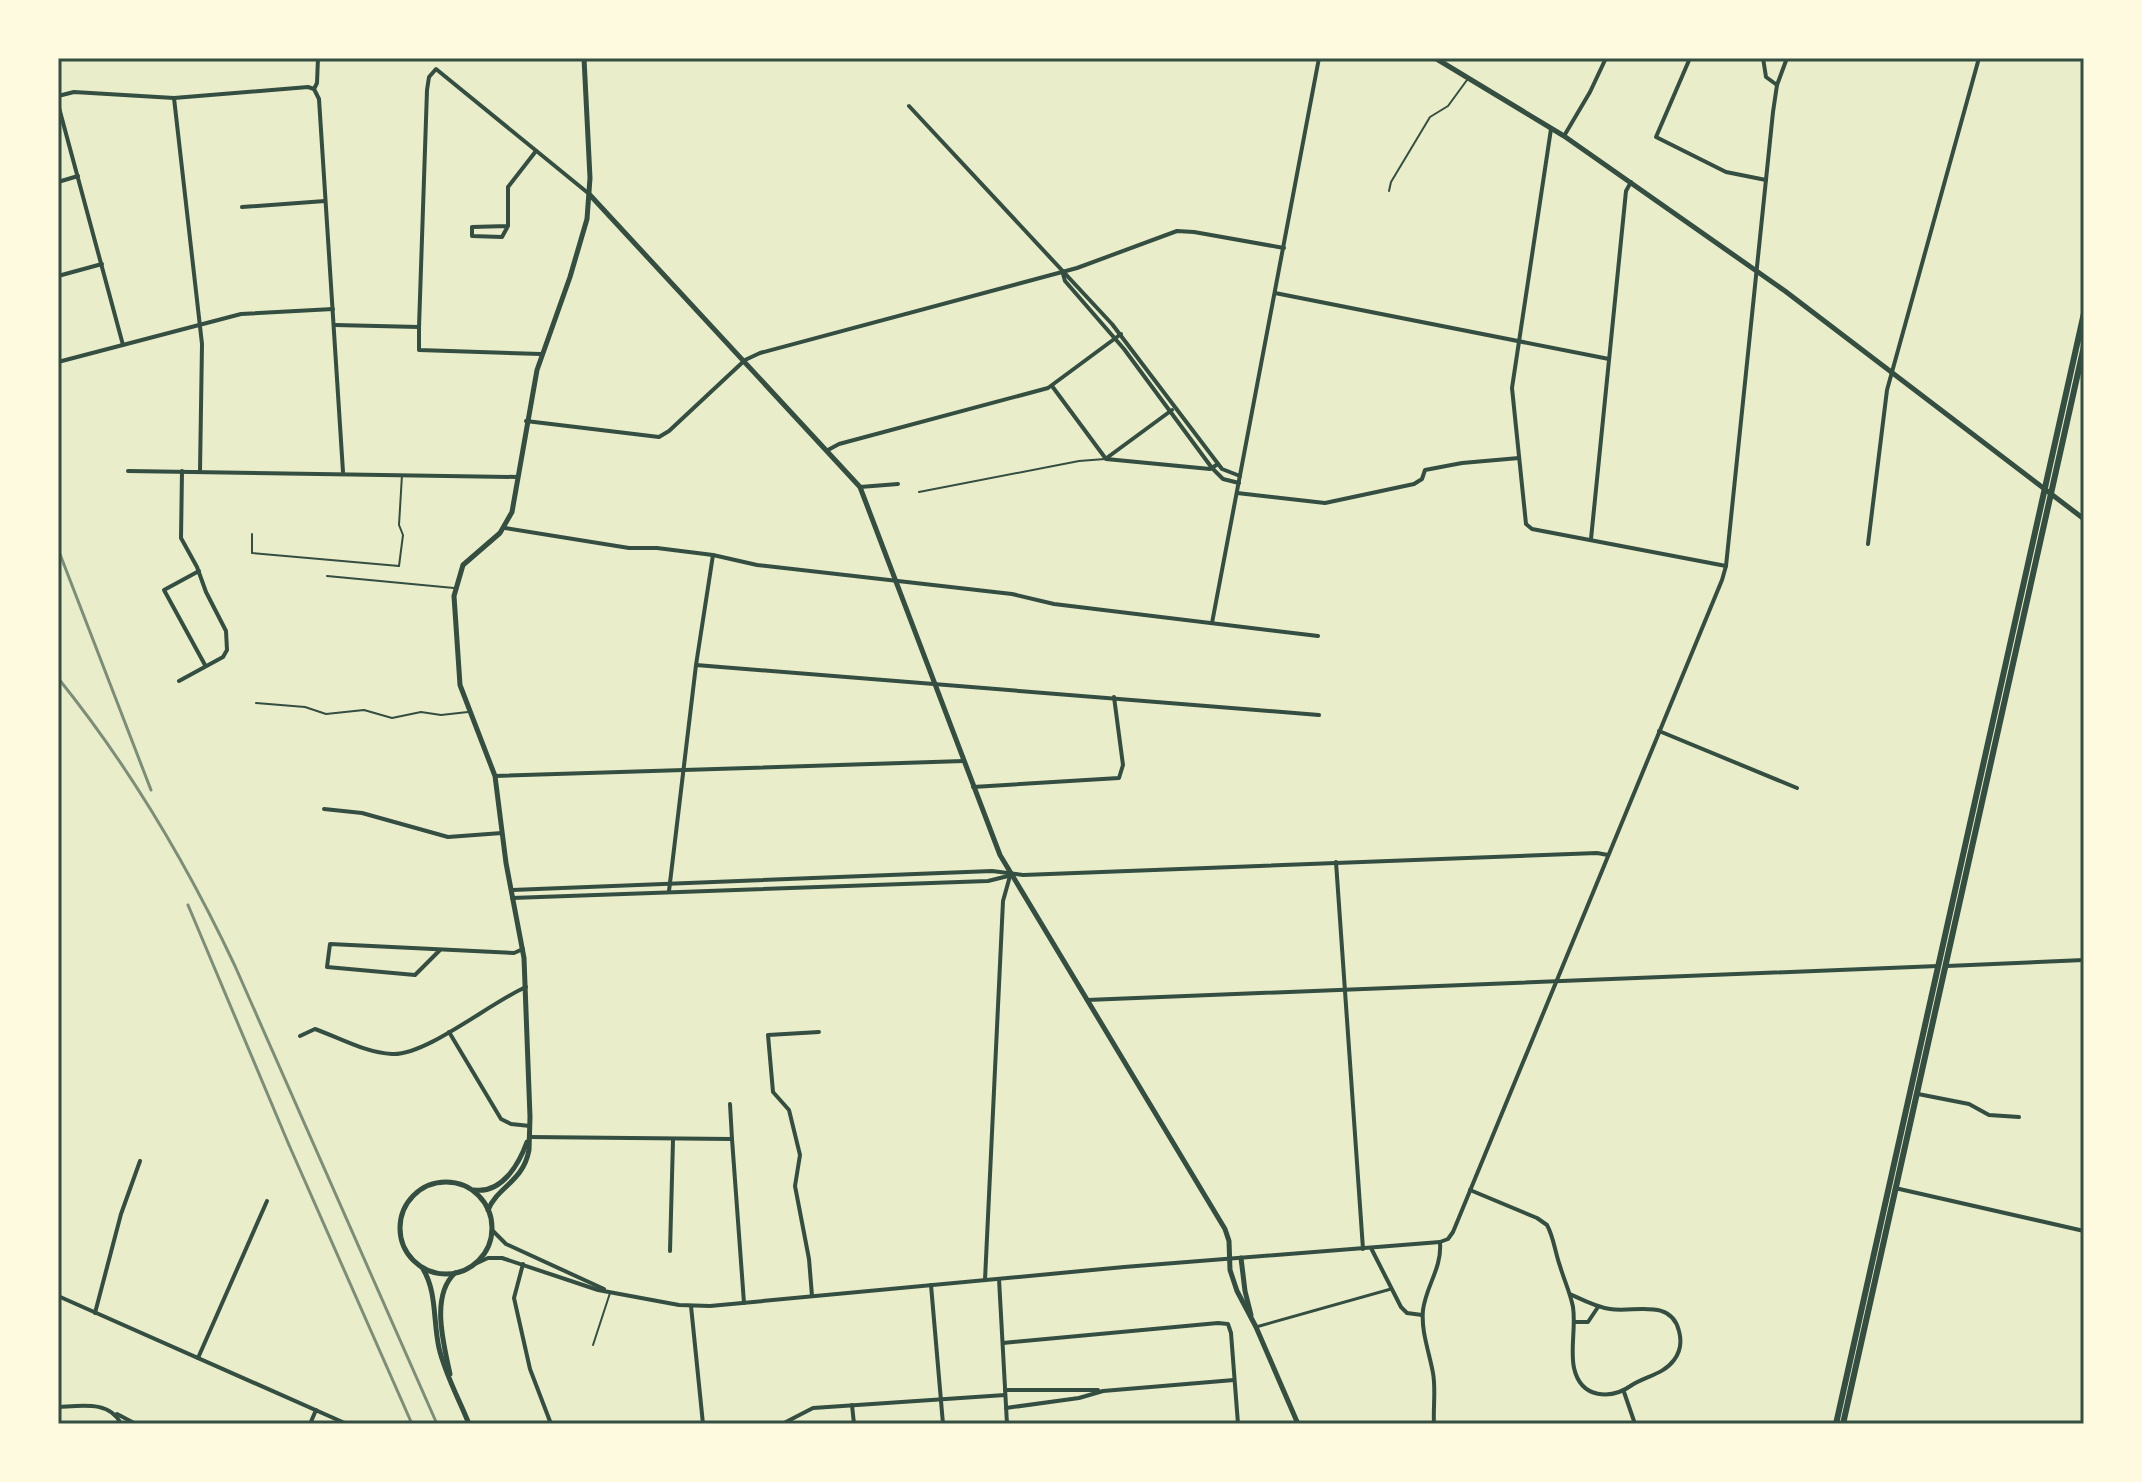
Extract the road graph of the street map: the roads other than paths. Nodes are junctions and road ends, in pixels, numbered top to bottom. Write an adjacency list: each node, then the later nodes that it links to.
1 (318, 58): 12 (street)
2 (584, 58): 25 (street)
3 (1319, 58): 29 (street)
4 (1435, 58): 10 (street)
5 (1606, 58): 18 (street)
6 (1690, 58): 21 (street)
7 (1763, 58): 11 (street)
8 (1787, 58): 11 (street)
9 (1979, 58): 49 (street)
10 (1467, 78): 17 (street); 24 (lane)
11 (1777, 85): 21 (street)
12 (314, 89): 14 (street); 26 (street)
13 (58, 96): 14 (street)
14 (174, 98): 37 (street)
15 (58, 104): 20 (street)
16 (909, 106): 32 (street)
17 (1551, 129): 18 (street); 42 (street)
18 (1564, 136): 23 (street)
19 (536, 151): 25 (street); 28 (street); 39 (street)
20 (78, 176): 22 (street); 30 (street)
21 (1766, 180): 31 (street)
22 (58, 182)
23 (1631, 182): 31 (street); 46 (street)
24 (1389, 191)
25 (590, 195): 45 (street); 47 (street)
26 (325, 201): 27 (street); 35 (street)
27 (242, 207)
28 (508, 226): 28 (street)
29 (1284, 248): 32 (street); 34 (street)
30 (102, 264): 33 (street); 43 (street)
31 (1756, 270): 49 (street); 77 (street)
32 (1063, 272): 40 (street); 41 (street); 47 (street)
33 (58, 276)
34 (1275, 293): 42 (street); 63 (street)
35 (333, 309): 37 (street); 38 (street)
36 (2084, 313): 69 (main road)
37 (200, 324): 43 (street); 60 (street)
38 (334, 325): 39 (street); 61 (street)
39 (419, 327): 45 (street)
40 (1121, 334): 41 (street); 51 (street)
41 (1115, 339): 50 (street); 51 (street)
42 (1518, 341): 46 (street); 54 (street)
43 (123, 345): 48 (street)
44 (2084, 346): 69 (main road)
45 (541, 354): 52 (street)
46 (1609, 359): 74 (street)
47 (745, 360): 52 (street); 53 (street)
48 (58, 362)
49 (1892, 372): 69 (street); 75 (street)
50 (1052, 386): 53 (street); 55 (street)
51 (1173, 409): 55 (street); 56 (street); 57 (street)
52 (526, 421): 64 (street)
53 (828, 450): 67 (street)
54 (1519, 458): 70 (street); 74 (street)
55 (1106, 459): 57 (street); 68 (lane)
56 (1218, 464): 57 (street); 63 (street)
57 (1212, 468): 65 (street)
58 (128, 471): 59 (street)
59 (182, 471): 60 (street); 78 (street)
60 (200, 471): 61 (street)
61 (343, 472): 62 (street)
62 (402, 474): 64 (street); 73 (lane)
63 (1240, 476): 65 (street)
64 (518, 477): 72 (street)
65 (1239, 483): 70 (street)
66 (898, 484): 67 (street)
67 (860, 487): 80 (street)
68 (919, 492)
69 (2047, 492): 71 (street); 110 (main road); 111 (main road)
70 (1237, 493): 82 (street)
71 (2084, 519)
72 (505, 528): 76 (street); 81 (street)
73 (252, 534)
74 (1591, 539): 77 (street)
75 (1868, 544)
76 (713, 555): 80 (street); 84 (street)
77 (1726, 566): 92 (street)
78 (199, 571): 85 (street); 85 (street)
79 (327, 576): 81 (lane)
80 (897, 582): 82 (street); 87 (street)
81 (455, 588): 90 (street)
82 (1212, 623): 83 (street)
83 (1318, 636)
84 (696, 665): 87 (street); 94 (street)
85 (206, 666): 86 (street)
86 (179, 681)
87 (935, 683): 88 (street); 93 (street)
88 (1114, 697): 91 (street); 96 (street)
89 (256, 703): 90 (lane)
90 (470, 712): 95 (street)
91 (1319, 715)
92 (1659, 731): 97 (street); 100 (street)
93 (964, 761): 94 (street); 96 (street)
94 (683, 770): 95 (street); 103 (street)
95 (495, 776): 99 (street)
96 (973, 787): 102 (street)
97 (1797, 788)
98 (324, 809): 99 (street)
99 (502, 833): 104 (street)
100 (1608, 855): 101 (street); 112 (street)
101 (1336, 862): 102 (street); 114 (street)
102 (1011, 875): 103 (street); 105 (street); 115 (street); 145 (street)
103 (669, 883): 104 (street); 105 (street)
104 (510, 890): 106 (street)
105 (669, 891): 106 (street)
106 (512, 898): 107 (street)
107 (523, 949): 108 (street); 113 (street)
108 (440, 950): 108 (street)
109 (2084, 960): 111 (street)
110 (1938, 966): 111 (street); 112 (street); 127 (main road)
111 (1946, 966): 119 (main road)
112 (1556, 980): 114 (street); 129 (street)
113 (526, 987): 116 (street); 122 (street)
114 (1345, 988): 115 (street); 136 (street)
115 (1087, 1000): 139 (street)
116 (449, 1032): 118 (street); 122 (street)
117 (819, 1032): 151 (street)
118 (300, 1036)
119 (1917, 1094): 121 (street); 127 (main road)
120 (730, 1104): 124 (street)
121 (2019, 1117)
122 (530, 1126): 123 (street)
123 (529, 1137): 125 (street); 128 (street); 131 (street)
124 (732, 1139): 125 (street); 152 (street)
125 (673, 1140): 137 (street)
126 (140, 1161): 155 (street)
127 (1893, 1187): 133 (street); 189 (main road); 190 (main road)
128 (472, 1190): 131 (street); 142 (street)
129 (1470, 1190): 134 (street); 149 (street)
130 (267, 1201): 162 (street)
131 (488, 1210): 132 (street)
132 (492, 1230): 140 (street); 148 (street)
133 (2084, 1231)
134 (1440, 1242): 135 (street); 156 (street)
135 (1371, 1248): 136 (street); 147 (street)
136 (1363, 1249): 138 (street)
137 (670, 1251)
138 (1241, 1258): 139 (street); 157 (street)
139 (1228, 1259): 144 (street); 157 (street)
140 (475, 1264): 141 (street); 143 (street)
141 (523, 1264): 148 (street); 179 (street)
142 (423, 1268): 143 (street); 164 (street)
143 (455, 1273): 164 (street)
144 (999, 1279): 145 (street); 160 (street)
145 (985, 1280): 146 (street)
146 (931, 1285): 151 (street); 168 (street)
147 (1391, 1289): 156 (street); 159 (street)
148 (610, 1292): 153 (street); 161 (lane)
149 (1570, 1294): 154 (street); 158 (street)
150 (58, 1296): 155 (street)
151 (812, 1296): 152 (street)
152 (744, 1303): 153 (street)
153 (691, 1306): 180 (street)
154 (1598, 1307): 158 (street); 167 (street)
155 (95, 1313): 162 (street)
156 (1423, 1314): 187 (street)
157 (1253, 1320): 159 (street)
158 (1575, 1322): 167 (street)
159 (1256, 1327): 186 (street)
160 (1003, 1343): 163 (street); 166 (street)
161 (593, 1345)
162 (198, 1358): 172 (street)
163 (1234, 1379): 165 (street); 185 (street)
164 (453, 1386): 178 (street)
165 (1103, 1391): 166 (street); 171 (street)
166 (1005, 1392): 168 (street); 171 (street)
167 (1624, 1392): 188 (street)
168 (940, 1401): 169 (street); 183 (street)
169 (852, 1405): 181 (street); 182 (street)
170 (58, 1407): 173 (street)
171 (1006, 1408): 184 (street)
172 (316, 1410): 176 (street); 177 (street)
173 (113, 1412): 174 (street); 175 (street)
174 (121, 1424)
175 (136, 1424)
176 (310, 1424)
177 (347, 1424)
178 (469, 1424)
179 (551, 1424)
180 (703, 1424)
181 (782, 1424)
182 (854, 1424)
183 (943, 1424)
184 (1007, 1424)
185 (1238, 1424)
186 (1298, 1424)
187 (1434, 1424)
188 (1635, 1424)
189 (1836, 1424)
190 (1843, 1424)

